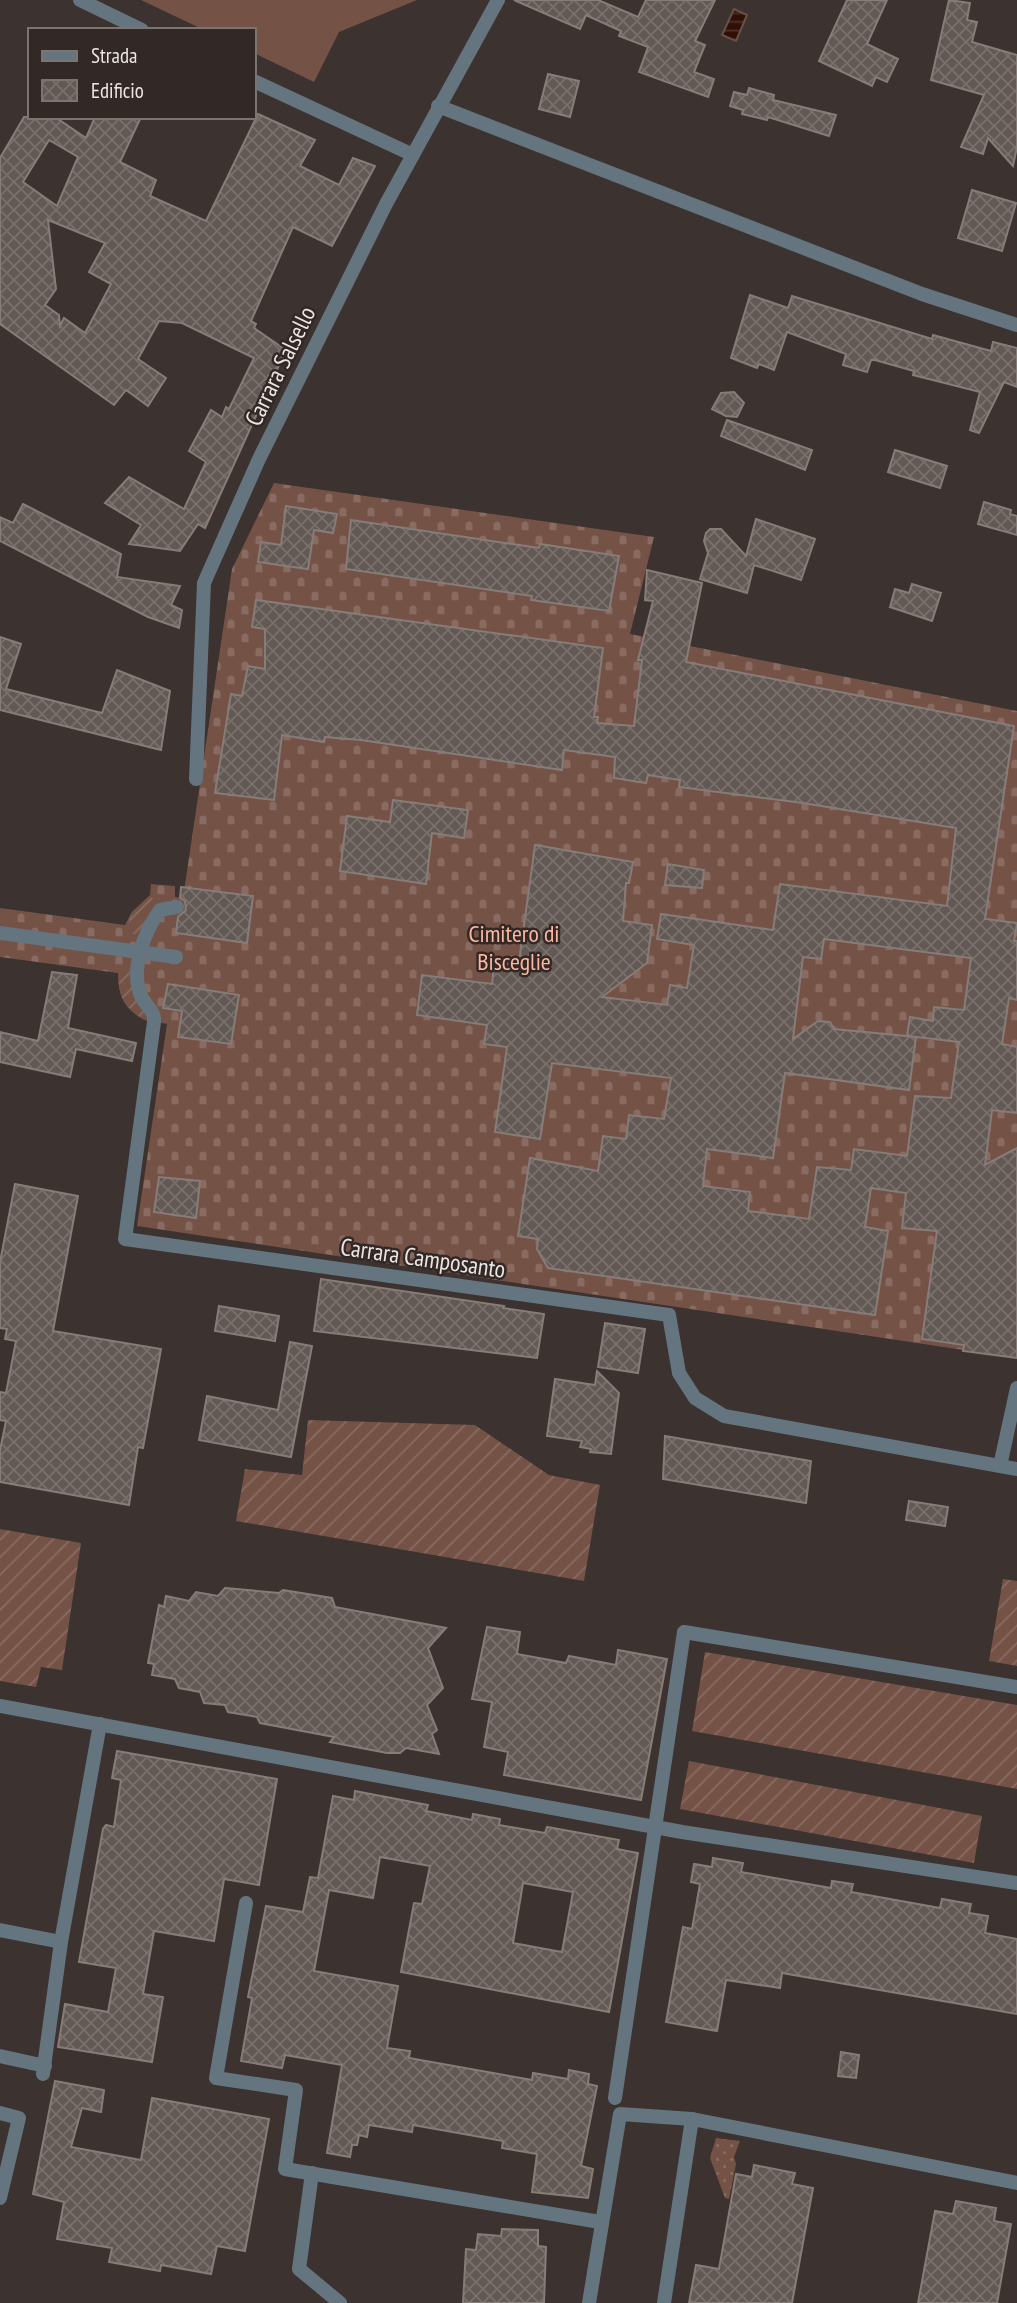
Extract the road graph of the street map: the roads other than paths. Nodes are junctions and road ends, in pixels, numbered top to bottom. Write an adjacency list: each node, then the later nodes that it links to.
1 (80, 0): 3 (street)
2 (498, 0): 5 (street, Carrara Salsello)
3 (138, 28)
4 (256, 82): 6 (street)
5 (439, 106): 6 (street, Carrara Salsello); 7 (street)
6 (411, 154): 8 (street, Carrara Salsello)
7 (1017, 325)
8 (196, 779)
9 (177, 907): 11 (street, Carrara Camposanto)
10 (0, 933): 11 (street)
11 (141, 952): 12 (street); 14 (street, Carrara Camposanto)
12 (176, 957)
13 (1017, 1388): 14 (street)
14 (1000, 1465): 15 (street, Carrara Camposanto)
15 (1017, 1469)
16 (1017, 1687): 19 (street)
17 (0, 1706): 18 (street)
18 (100, 1724): 19 (street); 23 (street)
19 (656, 1827): 20 (street); 25 (street)
20 (1017, 1883)
21 (246, 1903): 28 (street)
22 (0, 1930): 23 (street)
23 (61, 1942): 24 (street)
24 (0, 2056)
25 (615, 2098)
26 (0, 2113): 30 (street)
27 (692, 2119): 29 (street); 31 (street); 34 (street)
28 (312, 2173): 31 (street); 32 (street)
29 (1017, 2183)
30 (0, 2198)
31 (600, 2222): 33 (street)
32 (340, 2303)
33 (589, 2303)
34 (664, 2303)

